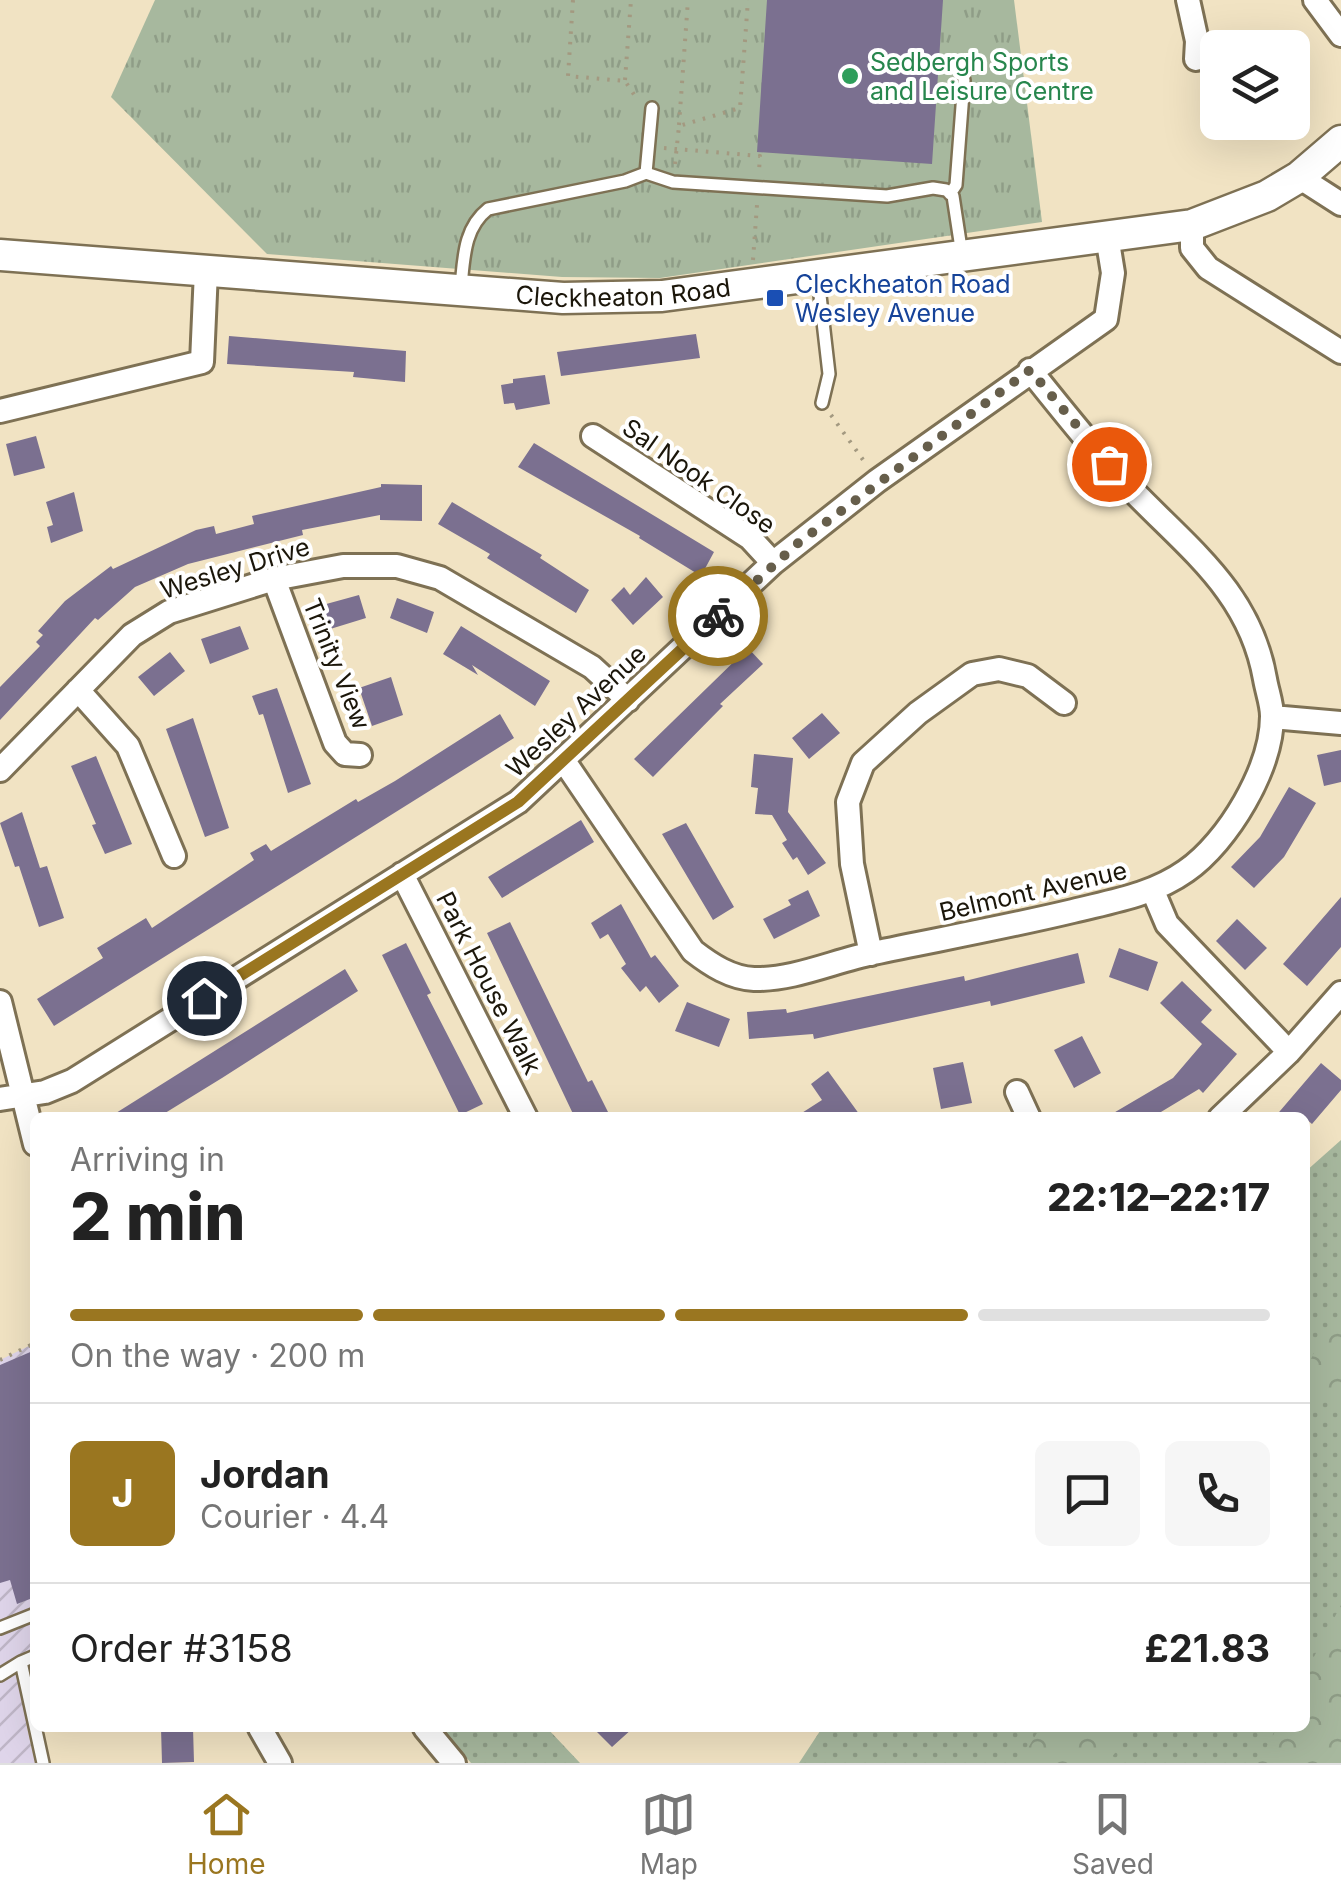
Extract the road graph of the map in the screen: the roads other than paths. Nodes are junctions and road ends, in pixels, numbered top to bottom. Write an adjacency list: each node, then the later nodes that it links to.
1 (1188, 0): 4 (street)
2 (1315, 0): 3 (street)
3 (1338, 25)
4 (1196, 59)
5 (964, 80): 10 (lane)
6 (652, 108): 8 (lane)
7 (1341, 140): 9 (street, Cleckheaton Road)
8 (646, 173): 10 (lane); 18 (lane)
9 (1299, 176): 11 (street); 12 (street, Cleckheaton Road)
10 (950, 194): 15 (lane)
11 (1341, 204)
12 (1192, 225): 13 (street, Cleckheaton Road); 19 (street)
13 (1107, 236): 15 (street, Cleckheaton Road); 20 (street, Wesley Avenue)
14 (0, 254): 16 (street, Cleckheaton Road)
15 (962, 255): 17 (street, Cleckheaton Road)
16 (206, 270): 18 (street, Cleckheaton Road); 22 (street)
17 (818, 273): 18 (street, Cleckheaton Road); 21 (lane)
18 (460, 290)
19 (1341, 352)
20 (1030, 370): 24 (street, Wesley Avenue); 29 (street, Belmont Avenue)
21 (822, 403)
22 (0, 410)
23 (594, 436): 24 (street, Sal Nook Close)
24 (773, 563): 27 (street, Wesley Avenue)
25 (274, 579): 26 (street, Wesley Drive); 27 (street, Wesley Drive); 31 (street, Trinity View)
26 (78, 690): 33 (street, Wesley Drive); 34 (street)
27 (628, 700): 32 (street, Wesley Avenue)
28 (1064, 703): 37 (street)
29 (1272, 717): 30 (street); 36 (street, Belmont Avenue)
30 (1341, 723)
31 (360, 755)
32 (564, 760): 35 (street, Wesley Avenue); 37 (street, Belmont Avenue)
33 (0, 770)
34 (174, 856)
35 (402, 874): 42 (street, Wesley Avenue); 43 (street, Park House Walk)
36 (1154, 891): 37 (street, Belmont Avenue); 40 (street)
37 (871, 954)
38 (1341, 993): 40 (street)
39 (0, 1002): 42 (street)
40 (1288, 1052): 45 (street)
41 (1017, 1092): 44 (street)
42 (11, 1098): 46 (street)
43 (523, 1112)
44 (1027, 1112)
45 (1226, 1112)
46 (30, 1134)
47 (30, 1616): 48 (lane)
48 (0, 1628)
49 (30, 1658): 50 (lane)
50 (21, 1662): 51 (lane); 52 (lane)
51 (0, 1674)
52 (30, 1703)
53 (36, 1732): 56 (lane)
54 (262, 1732): 57 (street)
55 (428, 1732): 58 (street)
56 (43, 1763)
57 (280, 1763)
58 (454, 1763)

